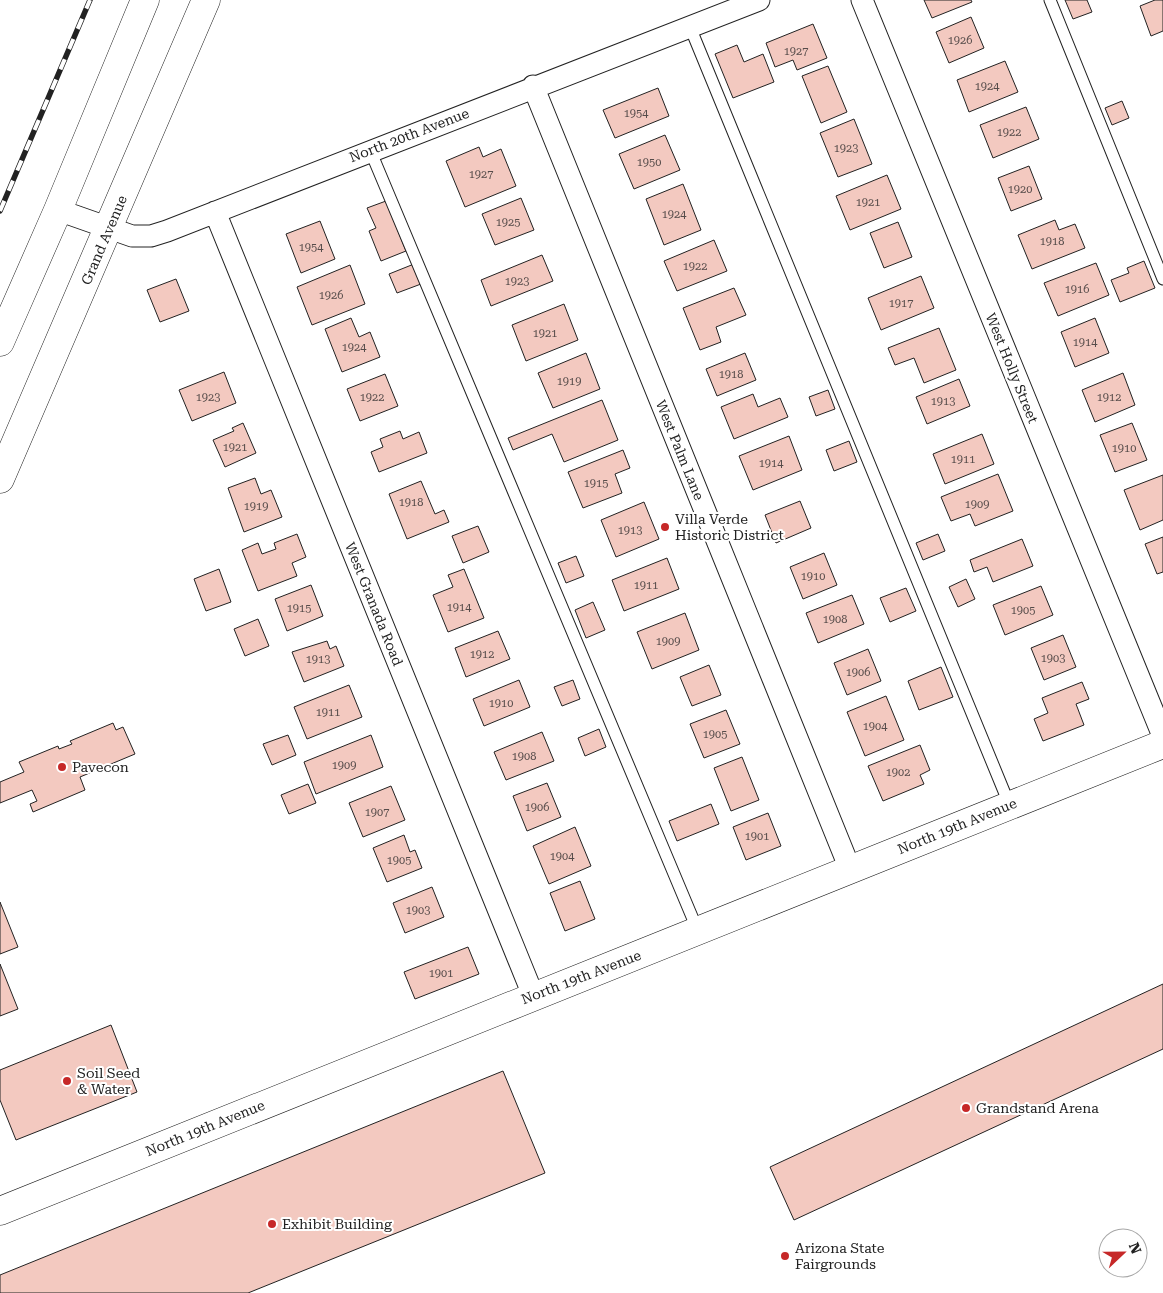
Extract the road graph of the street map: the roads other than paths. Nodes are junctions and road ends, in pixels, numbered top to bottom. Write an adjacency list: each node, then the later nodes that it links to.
1 (145, 0): 9 (main road)
2 (206, 0): 11 (main road, Grand Avenue)
3 (759, 0): 6 (street, North 20th Avenue)
4 (862, 0): 15 (street, West Holly Street)
5 (1050, 0): 12 (lane)
6 (690, 28): 7 (street, North 20th Avenue); 17 (lane)
7 (533, 86): 8 (street, North 20th Avenue); 18 (street, West Palm Lane)
8 (370, 150): 10 (street, North 20th Avenue); 19 (lane)
9 (58, 210): 11 (street, North 20th Avenue); 13 (main road)
10 (215, 212): 11 (street, North 20th Avenue); 20 (street, West Granada Road)
11 (109, 228): 14 (main road, Grand Avenue)
12 (1163, 279)
13 (0, 342)
14 (0, 478)
15 (1163, 736)
16 (1163, 744): 17 (main road, North 19th Avenue)
17 (1010, 806): 18 (main road, North 19th Avenue)
18 (850, 869): 19 (main road, North 19th Avenue)
19 (698, 931): 20 (main road, North 19th Avenue)
20 (533, 995): 21 (main road, North 19th Avenue)
21 (0, 1211)

